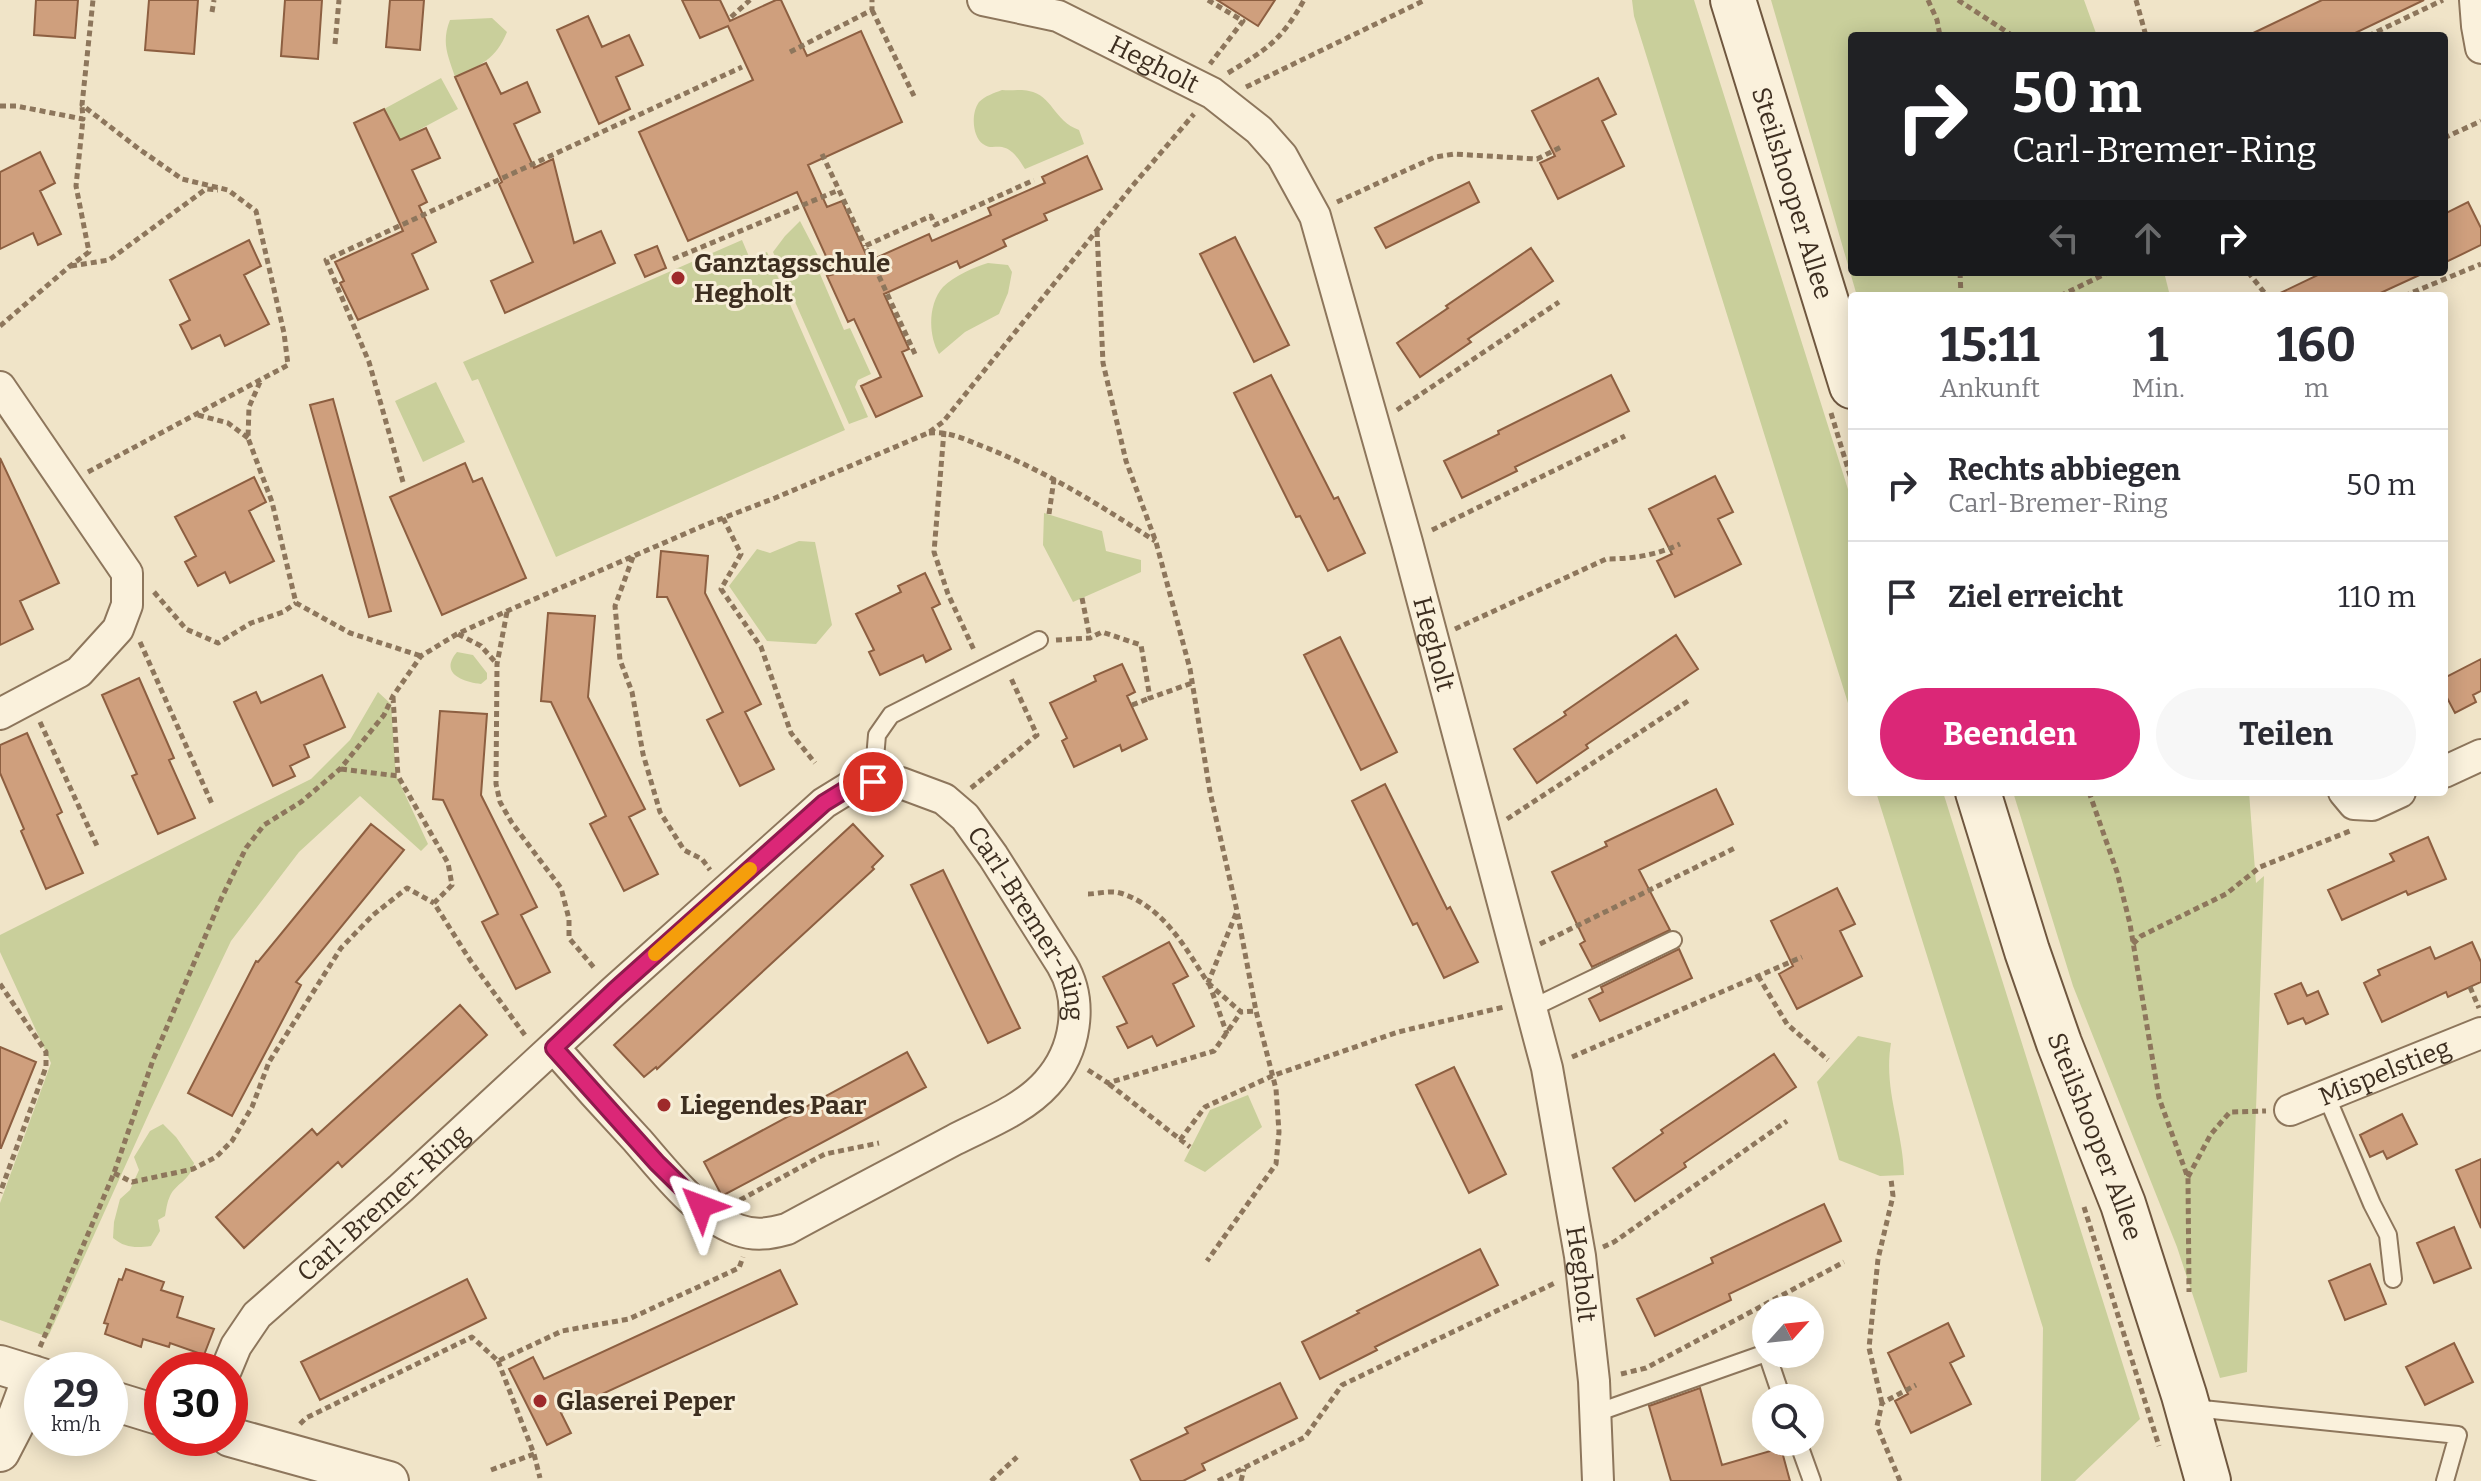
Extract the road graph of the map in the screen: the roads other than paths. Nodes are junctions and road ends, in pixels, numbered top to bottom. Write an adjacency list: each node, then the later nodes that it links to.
1 (983, 0): 16 (street, Hegholt)
2 (1733, 0): 5 (main road, Steilshooper Allee)
3 (2475, 0): 4 (street)
4 (2481, 48)
5 (1848, 373)
6 (0, 387): 8 (street)
7 (1039, 640): 11 (lane)
8 (0, 714)
9 (2481, 755): 10 (street)
10 (2448, 770)
11 (873, 782): 18 (street, Carl-Bremer-Ring); 18 (street, Carl-Bremer-Ring)
12 (1979, 796): 25 (main road, Steilshooper Allee)
13 (2347, 796): 14 (street)
14 (2391, 796)
15 (1673, 940): 16 (lane)
16 (1521, 1007): 26 (street, Hegholt)
17 (2481, 1033): 19 (street, Mispelstieg)
18 (548, 1053): 22 (street, Carl-Bremer-Ring)
19 (2326, 1095): 20 (street, Mispelstieg); 21 (lane)
20 (2290, 1110)
21 (2393, 1279)
22 (235, 1352)
23 (1752, 1359): 26 (lane)
24 (24, 1385): 28 (street)
25 (2187, 1407): 33 (main road, Steilshooper Allee); 34 (lane)
26 (1596, 1413): 31 (street, Hegholt)
27 (248, 1442): 30 (street)
28 (0, 1452)
29 (1803, 1456): 32 (lane)
30 (389, 1481)
31 (1598, 1481)
32 (1812, 1481)
33 (2208, 1481)
34 (2445, 1481)

